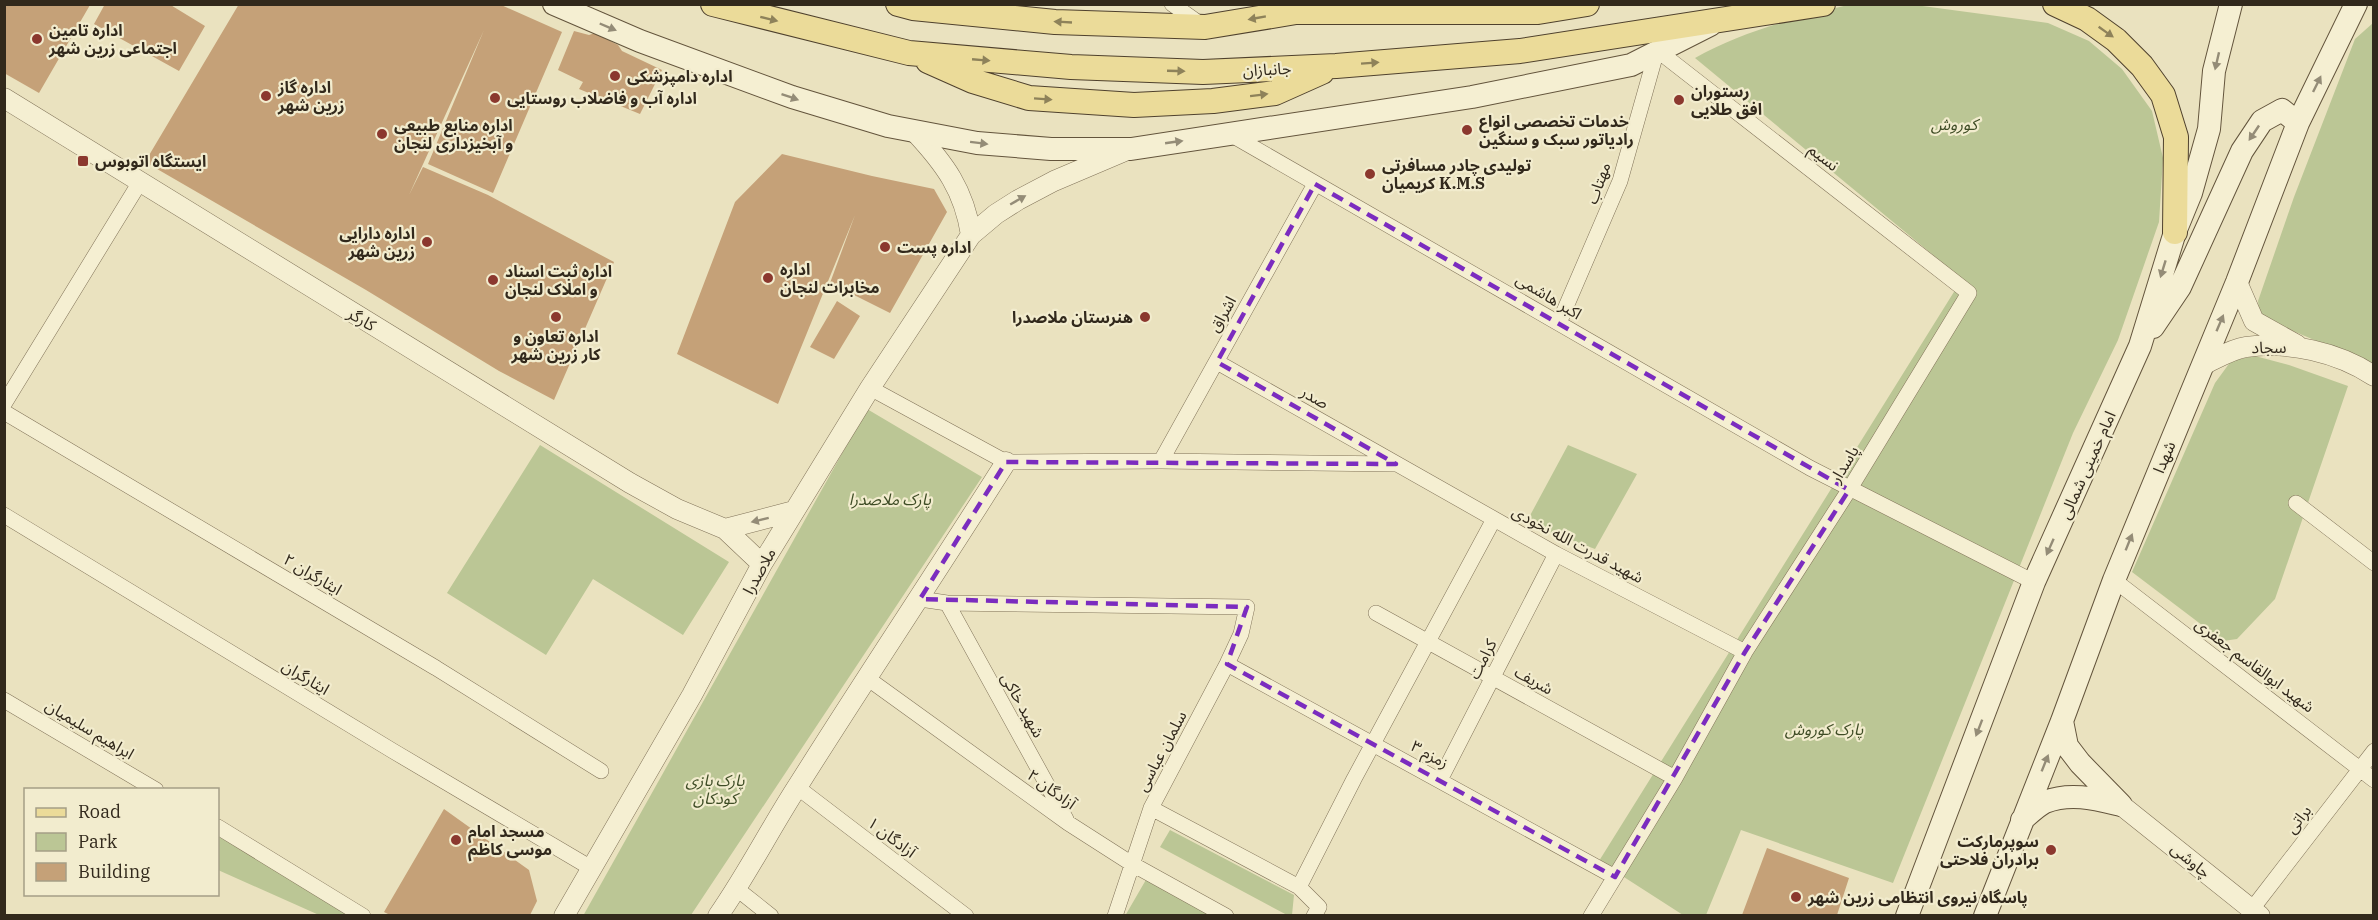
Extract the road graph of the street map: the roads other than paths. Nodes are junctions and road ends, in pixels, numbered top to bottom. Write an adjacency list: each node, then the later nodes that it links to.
1 (554, 4): 17 (main road, one-way to 17)
2 (898, 4): 11 (main road, one-way to 2)
3 (1172, 4): 11 (street)
4 (1587, 4): 11 (main road, one-way to 11)
5 (1823, 4): 10 (main road, جانبازان)
6 (2055, 4): 22 (main road, one-way to 22)
7 (2230, 4): 22 (main road, امام خمینی شمالی, one-way to 22)
8 (2356, 4): 16 (main road, شهدا, one-way to 8)
9 (725, 6): 13 (main road, جانبازان, one-way to 13)
10 (1722, 19): 12 (main road); 14 (main road, جانبازان, one-way to 10)
11 (1205, 27)
12 (1657, 50): 18 (main road); 25 (street, نسیم); 26 (street, مهتاب)
13 (909, 53): 14 (main road, جانبازان, one-way to 14); 14 (main road, one-way to 14)
14 (1336, 66)
15 (4, 98): 20 (street, کارگر)
16 (2298, 123): 24 (main road, شهدا); 27 (main road, one-way to 27)
17 (914, 131): 19 (main road, one-way to 19); 23 (street)
18 (1230, 134): 19 (main road, one-way to 18); 21 (street, اکبر هاشمی)
19 (1131, 149): 23 (street, ملاصدرا, one-way to 19)
20 (140, 182): 33 (street); 43 (street, کارگر)
21 (1316, 184): 26 (street, اکبر هاشمی); 29 (street, اشراق)
22 (2175, 232): 27 (main road, امام خمینی شمالی, one-way to 27)
23 (971, 235): 32 (street, ملاصدرا)
24 (2237, 282): 28 (street, سجاد); 30 (main road, شهدا, one-way to 24)
25 (1969, 292): 38 (street, پاسدار)
26 (1559, 323): 38 (street, اکبر هاشمی)
27 (2140, 346): 48 (main road, امام خمینی شمالی, one-way to 48)
28 (2302, 348): 30 (street, سجاد); 31 (street, سجاد)
29 (1217, 362): 35 (street, اشراق); 37 (street, صدر)
30 (2203, 365): 47 (main road, شهدا, one-way to 30)
31 (2373, 376)
32 (870, 388): 36 (street); 40 (street, ملاصدرا)
33 (4, 404)
34 (4, 412): 62 (street, ایثارگران ۲)
35 (1161, 461): 36 (street); 37 (street)
36 (1006, 462): 49 (street)
37 (1396, 464): 42 (street, شهید قدرت الله نخودی)
38 (1849, 490): 48 (street, اکبر هاشمی); 53 (street, پاسدار)
39 (2296, 503): 45 (street)
40 (794, 511): 43 (street, one-way to 43); 46 (street, ملاصدرا)
41 (4, 515): 74 (street, ایثارگران)
42 (1494, 519): 44 (street, شهید قدرت الله نخودی); 52 (street)
43 (725, 529): 46 (street, کارگر)
44 (1556, 554): 53 (street, شهید قدرت الله نخودی); 56 (street, کرامت)
45 (2373, 563)
46 (762, 564): 74 (street, ملاصدرا)
47 (2114, 580): 58 (main road, شهدا); 61 (street, شهید ابوالقاسم جعفری)
48 (2034, 582): 88 (main road, امام خمینی شمالی, one-way to 88)
49 (920, 599): 50 (street); 55 (street)
50 (947, 603): 54 (street, سلمان عباسی); 71 (street, شهید خاکی)
51 (1376, 613): 52 (street, شریف)
52 (1428, 642): 56 (street, شریف); 59 (street)
53 (1745, 652): 63 (street, پاسدار)
54 (1227, 664): 59 (street, زمزم ۳); 69 (street, سلمان عباسی)
55 (867, 678): 66 (street); 71 (street, آزادگان ۲)
56 (1492, 678): 63 (street, شریف); 64 (street, کرامت)
57 (4, 700): 67 (street, ابراهیم سلیمیان)
58 (2062, 721): 68 (main road); 70 (main road, شهدا, one-way to 58)
59 (1374, 744): 64 (street, زمزم ۳); 76 (street)
60 (2373, 751): 61 (street, براتی)
61 (2360, 769): 65 (street, شهید ابوالقاسم جعفری); 78 (street, براتی)
62 (601, 771)
63 (1675, 778): 75 (street, پاسدار)
64 (1440, 780): 75 (street, زمزم ۳)
65 (2373, 780)
66 (797, 787): 77 (street); 83 (street, آزادگان ۱)
67 (154, 788)
68 (2121, 806): 70 (main road); 78 (street, چاوشی)
69 (1151, 808): 73 (street, سلمان عباسی); 76 (street)
70 (2021, 821): 89 (main road, شهدا)
71 (1068, 823): 73 (street, آزادگان ۲)
72 (219, 828): 79 (street)
73 (1132, 864): 84 (street, سلمان عباسی); 85 (street, آزادگان ۲)
74 (591, 868): 80 (street, ملاصدرا)
75 (1615, 877): 87 (street, پاسدار)
76 (1299, 887): 86 (street)
77 (737, 889): 81 (street); 82 (street)
78 (2256, 912)
79 (363, 915)
80 (564, 915)
81 (718, 915)
82 (771, 915)
83 (966, 915)
84 (1115, 915)
85 (1226, 915)
86 (1314, 915)
87 (1591, 915)
88 (1907, 915)
89 (1985, 915)

